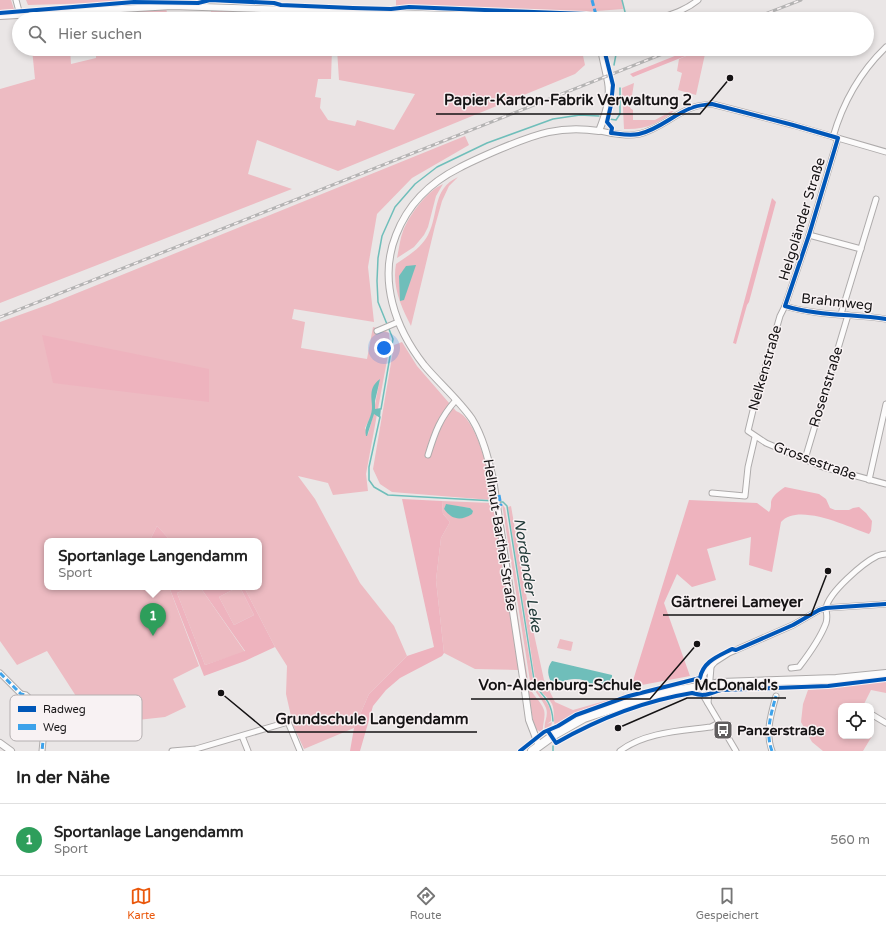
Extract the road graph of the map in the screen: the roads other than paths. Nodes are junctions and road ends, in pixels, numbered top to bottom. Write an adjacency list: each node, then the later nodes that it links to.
1 (16, 0): 3 (street)
2 (698, 0): 6 (street)
3 (19, 12)
4 (71, 12): 5 (street)
5 (360, 12)
6 (679, 12)
7 (12, 15): 8 (street)
8 (0, 16)
9 (886, 47): 12 (street, Helgoländer Straße)
10 (602, 56): 11 (street)
11 (599, 131): 12 (street); 21 (street, Hellmut-Barthel-Straße)
12 (836, 138): 13 (street); 15 (street, Helgoländer Straße)
13 (886, 152)
14 (876, 199): 16 (street)
15 (809, 235): 16 (street); 17 (street, Helgoländer Straße)
16 (861, 249): 18 (street)
17 (785, 306): 18 (street, Brahmweg); 25 (street, Nelkenstraße)
18 (841, 314): 19 (street, Brahmweg)
19 (848, 315): 20 (street, Brahmweg); 28 (street, Rosenstraße)
20 (886, 319)
21 (398, 322): 22 (street); 23 (street, Hellmut-Barthel-Straße)
22 (377, 331)
23 (456, 400): 27 (street); 47 (street, Hellmut-Barthel-Straße)
24 (886, 404): 29 (street)
25 (748, 431): 26 (street, Grossestraße)
26 (755, 437): 28 (street, Grossestraße); 31 (street)
27 (428, 455)
28 (805, 459): 29 (street, Grossestraße)
29 (869, 480): 30 (street, Grossestraße)
30 (886, 484)
31 (712, 493)
32 (886, 554): 34 (street)
33 (886, 604): 34 (street)
34 (826, 608): 35 (street); 38 (street)
35 (791, 668)
36 (0, 673): 39 (street)
37 (886, 674): 38 (main road)
38 (706, 685): 43 (street); 47 (main road)
39 (24, 695)
40 (776, 696): 55 (street)
41 (874, 716): 42 (street)
42 (886, 722)
43 (719, 723): 53 (street); 54 (street)
44 (242, 736): 50 (street); 51 (street); 52 (street)
45 (43, 741): 49 (street)
46 (0, 743): 48 (street)
47 (537, 749)
48 (11, 751)
49 (42, 751)
50 (172, 751)
51 (248, 751)
52 (300, 751)
53 (620, 751)
54 (736, 751)
55 (772, 751)

